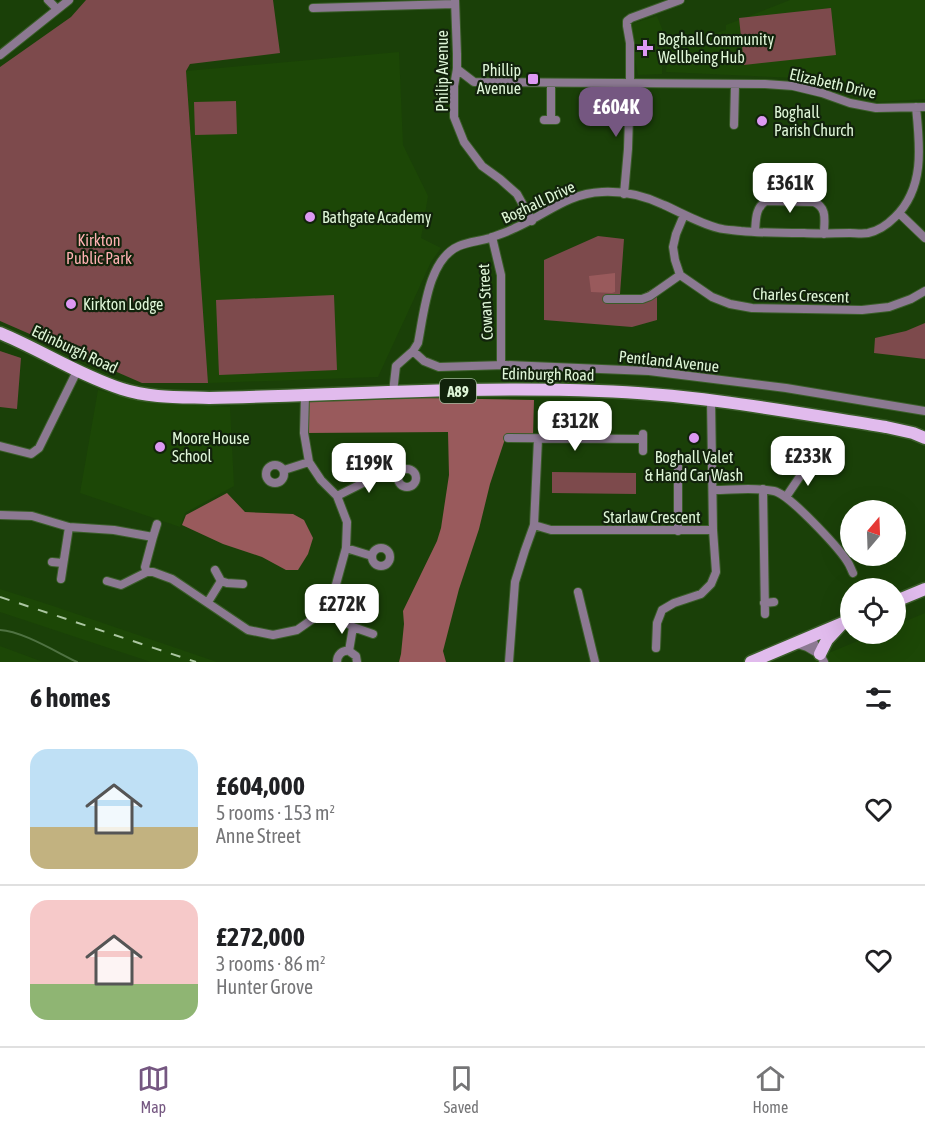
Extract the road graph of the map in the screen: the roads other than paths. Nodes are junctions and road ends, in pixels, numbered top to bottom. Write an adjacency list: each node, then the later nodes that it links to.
1 (48, 0): 7 (street)
2 (69, 0): 7 (street)
3 (680, 0): 11 (street)
4 (455, 2): 5 (street); 9 (street, Philip Avenue)
5 (375, 3): 6 (street)
6 (313, 8)
7 (57, 9): 8 (street)
8 (0, 55)
9 (457, 69): 10 (street, Elizabeth Drive); 19 (street, Philip Avenue)
10 (551, 83): 11 (street, Elizabeth Drive); 14 (street)
11 (630, 84): 12 (street, Elizabeth Drive); 16 (street)
12 (735, 85): 13 (street, Elizabeth Drive); 15 (street)
13 (921, 107): 18 (street, Boghall Drive)
14 (550, 120)
15 (734, 125)
16 (624, 194): 17 (street, Boghall Drive); 19 (street, Boghall Drive)
17 (684, 214): 20 (street, Boghall Drive); 24 (street)
18 (900, 214): 21 (street, Boghall Drive); 23 (street)
19 (532, 221): 22 (street, Boghall Drive)
20 (755, 232): 21 (street, Boghall Drive); 21 (street)
21 (824, 234)
22 (492, 237): 28 (street, Boghall Drive); 29 (street, Cowan Street)
23 (925, 238)
24 (680, 275): 25 (street, Charles Crescent); 26 (street)
25 (925, 291)
26 (607, 299)
27 (0, 333): 30 (main road, Edinburgh Road / A89)
28 (413, 351): 29 (street, Pentland Avenue); 31 (street, Boghall Drive)
29 (501, 365): 34 (street, Pentland Avenue)
30 (77, 371): 32 (main road, Edinburgh Road / A89); 38 (street)
31 (393, 392): 32 (main road, Edinburgh Road / A89); 33 (main road, Edinburgh Road / A89)
32 (305, 396): 41 (street)
33 (711, 400): 36 (main road, Edinburgh Road / A89); 46 (street, Starlaw Crescent)
34 (925, 411)
35 (508, 438): 37 (street)
36 (925, 438)
37 (538, 439): 39 (street); 51 (street)
38 (0, 446)
39 (643, 451)
40 (678, 459): 54 (street)
41 (309, 462): 43 (street); 47 (street)
42 (809, 463): 48 (street)
43 (284, 471)
44 (398, 478): 47 (street)
45 (763, 489): 46 (street); 48 (street); 72 (street)
46 (713, 490): 53 (street, Starlaw Crescent)
47 (337, 496): 56 (street)
48 (786, 497): 62 (street)
49 (0, 515): 52 (street)
50 (157, 524): 55 (street)
51 (534, 525): 54 (street, Starlaw Crescent); 86 (street)
52 (69, 527): 55 (street); 59 (street)
53 (713, 530): 54 (street, Starlaw Crescent); 81 (street)
54 (678, 531)
55 (153, 537): 61 (street)
56 (346, 548): 57 (street); 73 (street)
57 (372, 556)
58 (52, 562): 59 (street)
59 (63, 564): 63 (street)
60 (215, 570): 65 (street)
61 (147, 572): 64 (street); 70 (street)
62 (853, 573)
63 (61, 579)
64 (108, 581)
65 (221, 581): 66 (street); 70 (street)
66 (243, 584)
67 (925, 589): 69 (main road)
68 (578, 592): 87 (street)
69 (906, 597)
70 (208, 602): 73 (street)
71 (774, 602): 72 (street)
72 (764, 603): 74 (street)
73 (327, 609): 76 (street)
74 (765, 614)
75 (840, 624): 79 (main road)
76 (352, 627): 78 (street); 82 (street)
77 (840, 628): 83 (main road)
78 (373, 634)
79 (810, 636): 80 (main road); 83 (street)
80 (794, 644): 83 (street); 88 (main road)
81 (656, 648)
82 (349, 651): 84 (street); 85 (street)
83 (822, 658)
84 (337, 662)
85 (357, 662)
86 (509, 662)
87 (594, 662)
88 (751, 662)

